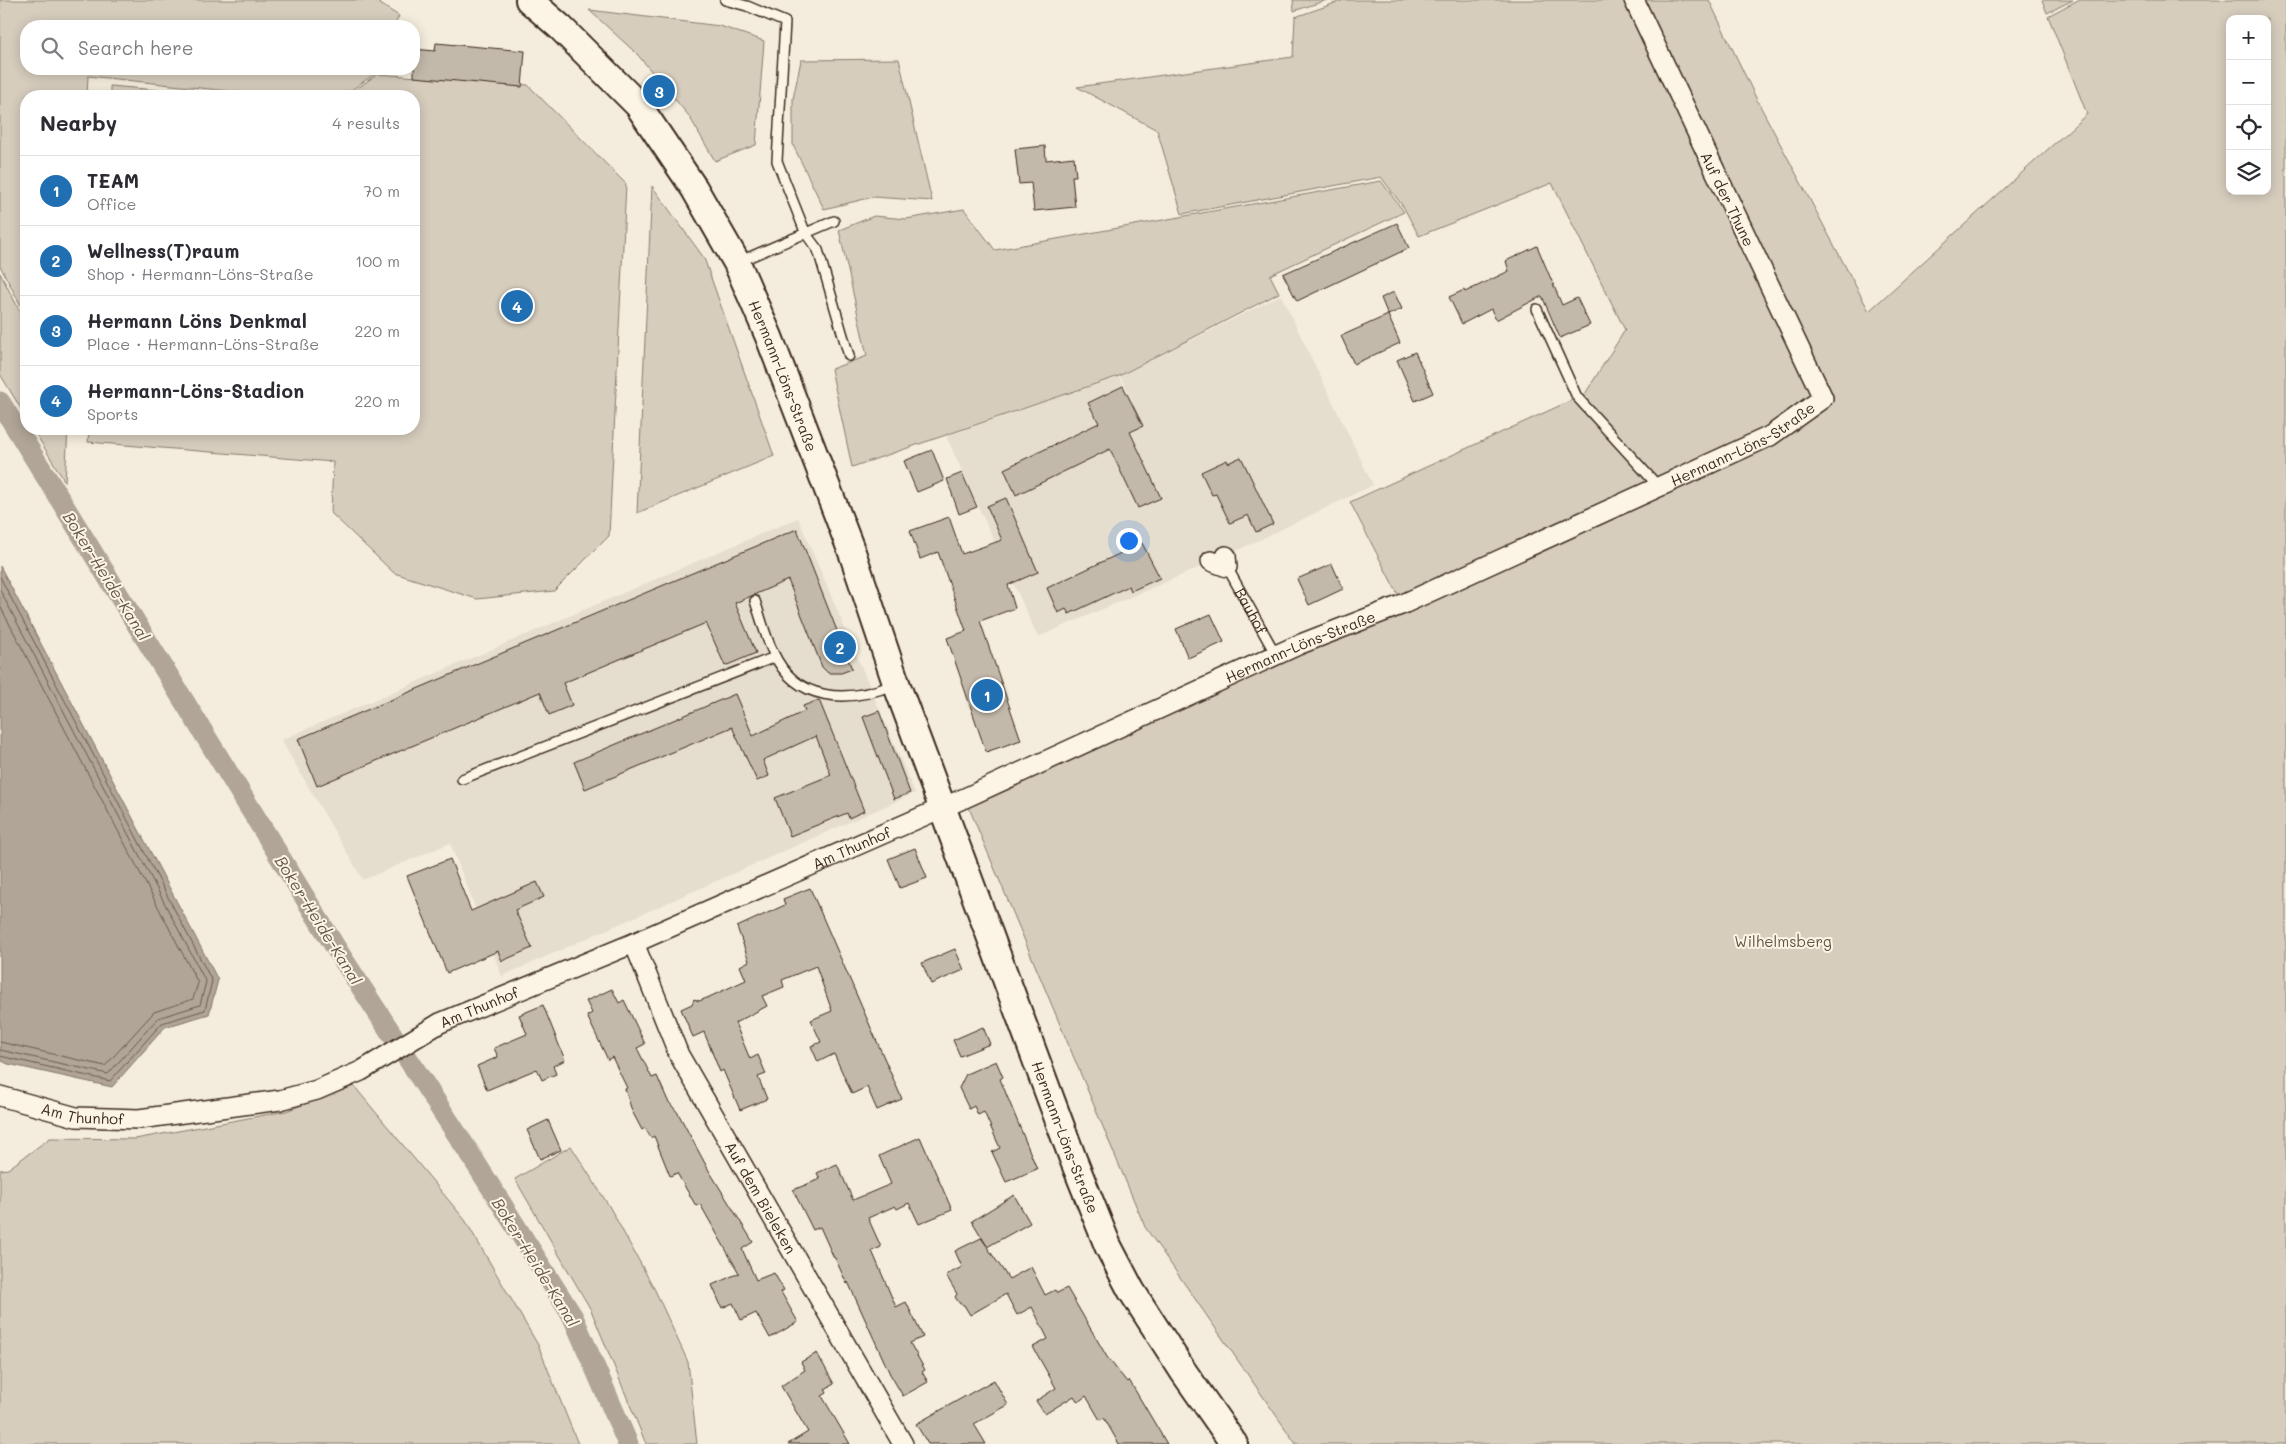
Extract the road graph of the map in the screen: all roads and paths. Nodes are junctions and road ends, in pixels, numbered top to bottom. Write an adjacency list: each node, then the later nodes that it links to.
1 (529, 0): 6 (street, Hermann-Löns-Straße)
2 (725, 0): 5 (lane)
3 (1634, 0): 9 (street, Auf der Thune)
4 (834, 221): 5 (lane)
5 (806, 234): 6 (lane); 8 (lane)
6 (737, 263): 15 (street, Hermann-Löns-Straße)
7 (1537, 309): 10 (lane, Hermann-Löns-Straße)
8 (849, 356)
9 (1823, 398): 10 (street, Hermann-Löns-Straße)
10 (1659, 487): 13 (street, Hermann-Löns-Straße)
11 (1221, 561): 13 (lane, Bauhof)
12 (755, 601): 14 (lane)
13 (1276, 656): 17 (street, Hermann-Löns-Straße)
14 (775, 657): 15 (lane); 16 (lane)
15 (896, 684): 17 (street, Hermann-Löns-Straße)
16 (462, 779)
17 (943, 808): 18 (street, Am Thunhof); 21 (street, Hermann-Löns-Straße)
18 (634, 943): 19 (street, Am Thunhof); 20 (street, Auf dem Bieleken)
19 (0, 1096)
20 (903, 1444)
21 (1234, 1444)

